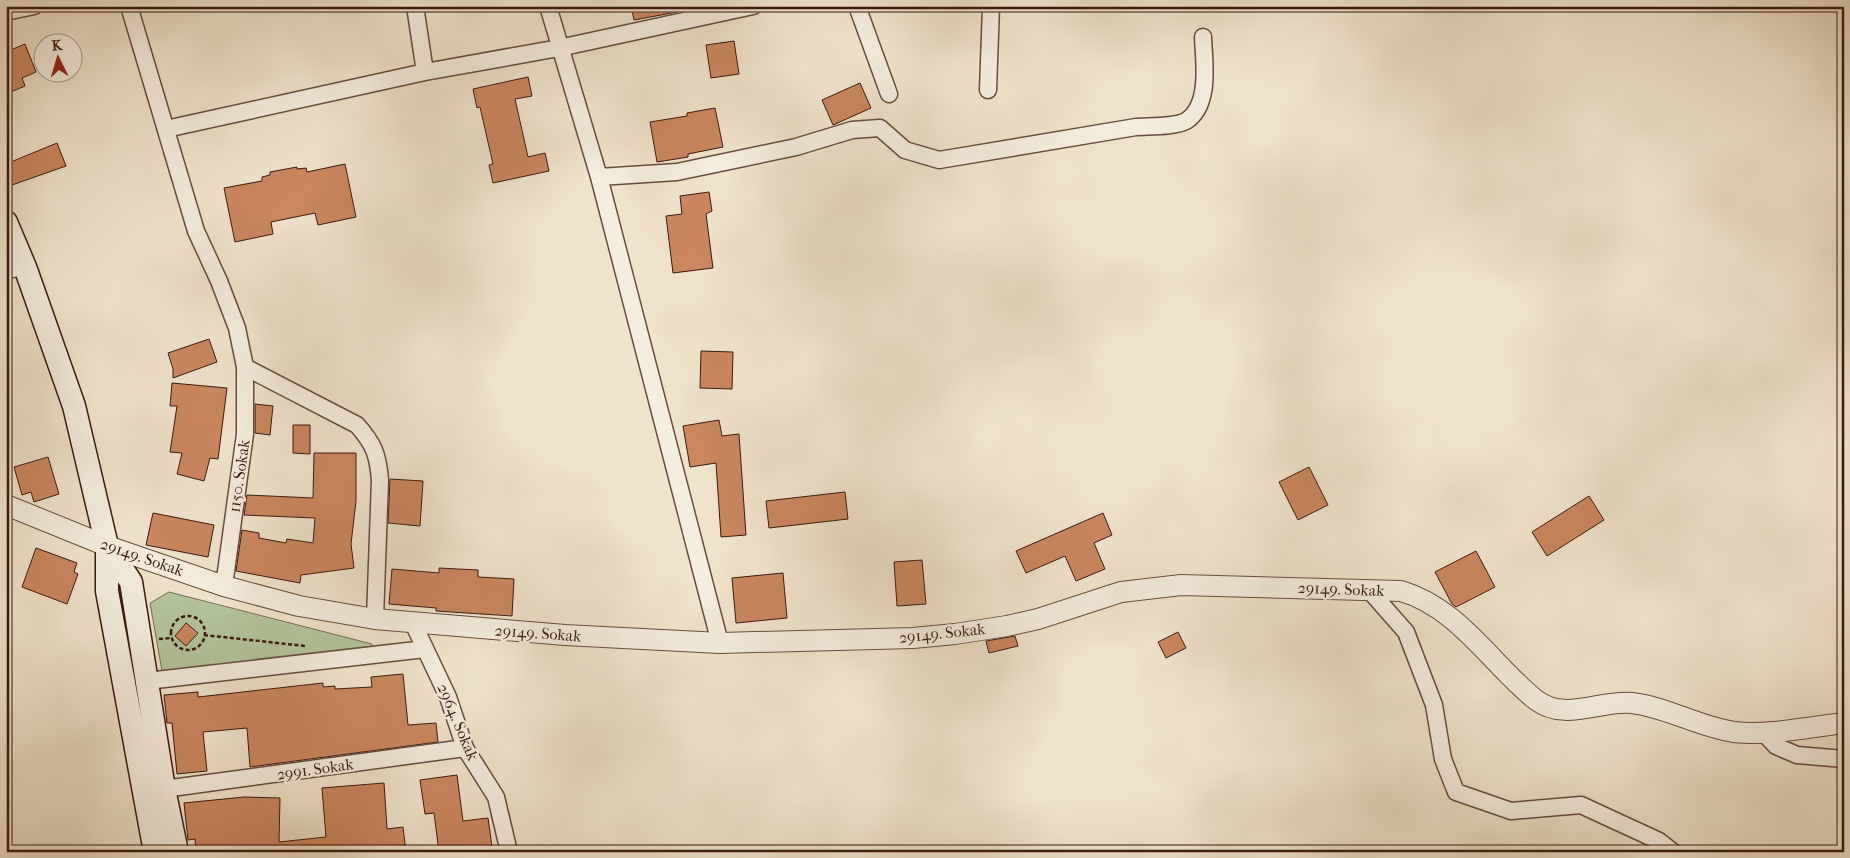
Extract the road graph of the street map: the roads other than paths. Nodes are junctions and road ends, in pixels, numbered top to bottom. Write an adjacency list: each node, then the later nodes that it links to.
1 (34, 6): 8 (street)
2 (130, 6): 14 (street, 1150. Sokak)
3 (414, 6): 11 (street)
4 (548, 6): 10 (street)
5 (753, 6): 10 (street)
6 (857, 6): 13 (street)
7 (992, 6): 12 (street)
8 (6, 12)
9 (1203, 37): 15 (street)
10 (559, 48): 11 (street); 15 (street)
11 (425, 72): 14 (street)
12 (988, 90)
13 (888, 94)
14 (166, 129): 18 (street, 1150. Sokak)
15 (599, 177): 25 (street)
16 (6, 222): 17 (main road)
17 (15, 269): 20 (main road)
18 (245, 367): 21 (street, 1150. Sokak); 23 (street)
19 (6, 505): 20 (street, 29149. Sokak)
20 (107, 546): 21 (street, 29149. Sokak); 27 (main road); 33 (main road)
21 (224, 586): 23 (street, 29149. Sokak)
22 (1370, 590): 25 (street, 29149. Sokak); 29 (street, 29149. Sokak); 36 (street)
23 (375, 619): 24 (street, 29149. Sokak)
24 (413, 623): 25 (street, 29149. Sokak); 26 (street, 2964. Sokak)
25 (720, 643)
26 (425, 649): 27 (street); 30 (street, 2964. Sokak)
27 (147, 681): 32 (main road)
28 (1844, 723): 29 (street, 29149. Sokak)
29 (1763, 732): 31 (street)
30 (465, 748): 32 (street, 2991. Sokak); 35 (street, 2964. Sokak)
31 (1844, 760)
32 (164, 789): 34 (main road)
33 (155, 852)
34 (177, 852)
35 (509, 852)
36 (1673, 852)

